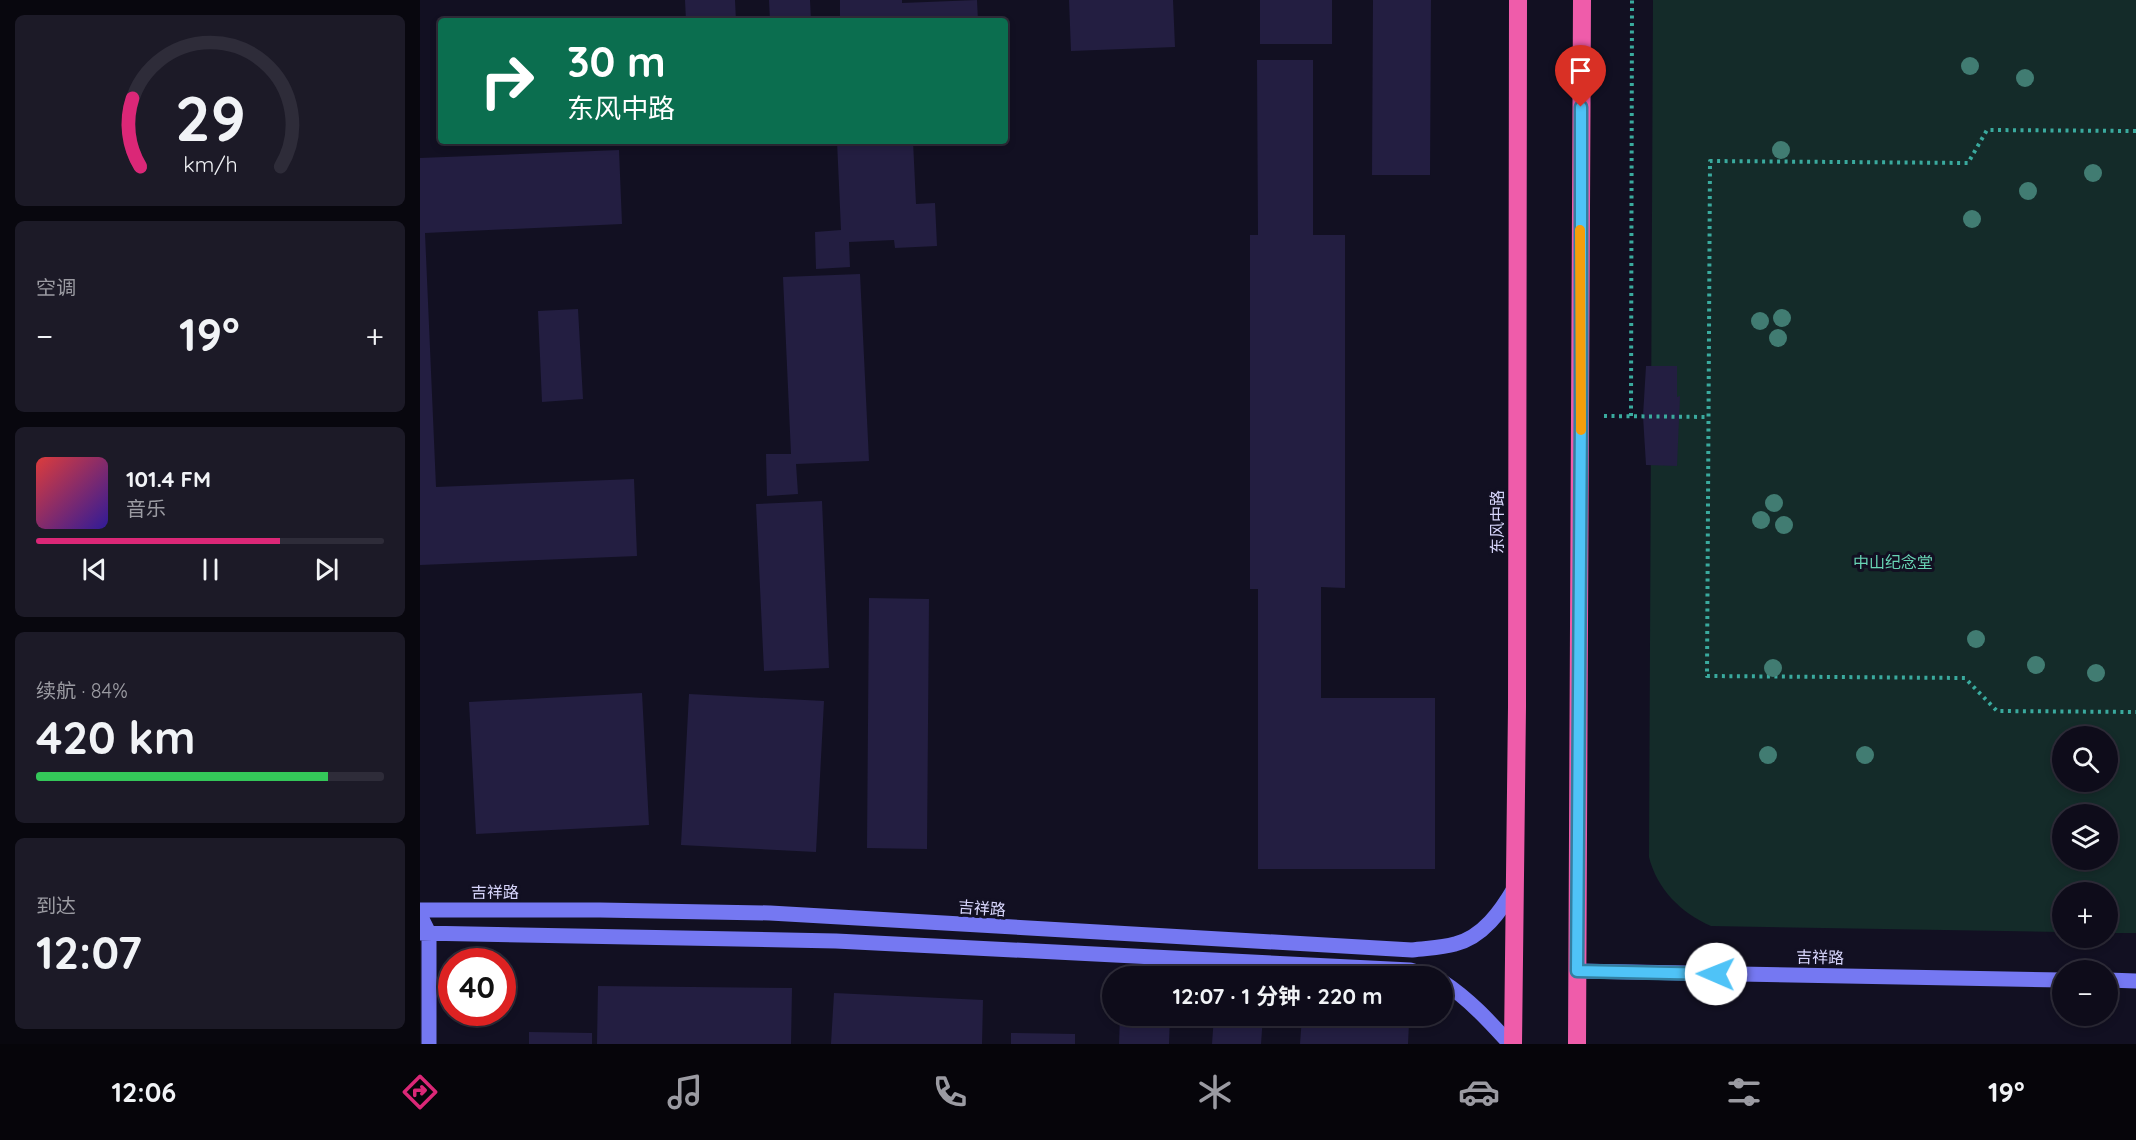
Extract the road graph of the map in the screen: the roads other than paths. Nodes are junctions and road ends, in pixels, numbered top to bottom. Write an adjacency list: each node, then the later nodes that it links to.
1 (1518, 0): 3 (highway, 东风中路)
2 (1582, 0): 8 (highway)
3 (1515, 887): 4 (street, 吉祥路); 14 (highway, 东风中路)
4 (420, 910)
5 (420, 915): 6 (street)
6 (424, 933): 7 (street); 13 (street)
7 (1331, 966)
8 (1577, 971): 9 (street, 吉祥路); 15 (highway)
9 (2052, 980)
10 (2118, 980): 11 (street)
11 (2136, 981)
12 (1453, 989): 14 (street)
13 (429, 1044)
14 (1511, 1044)
15 (1577, 1044)

